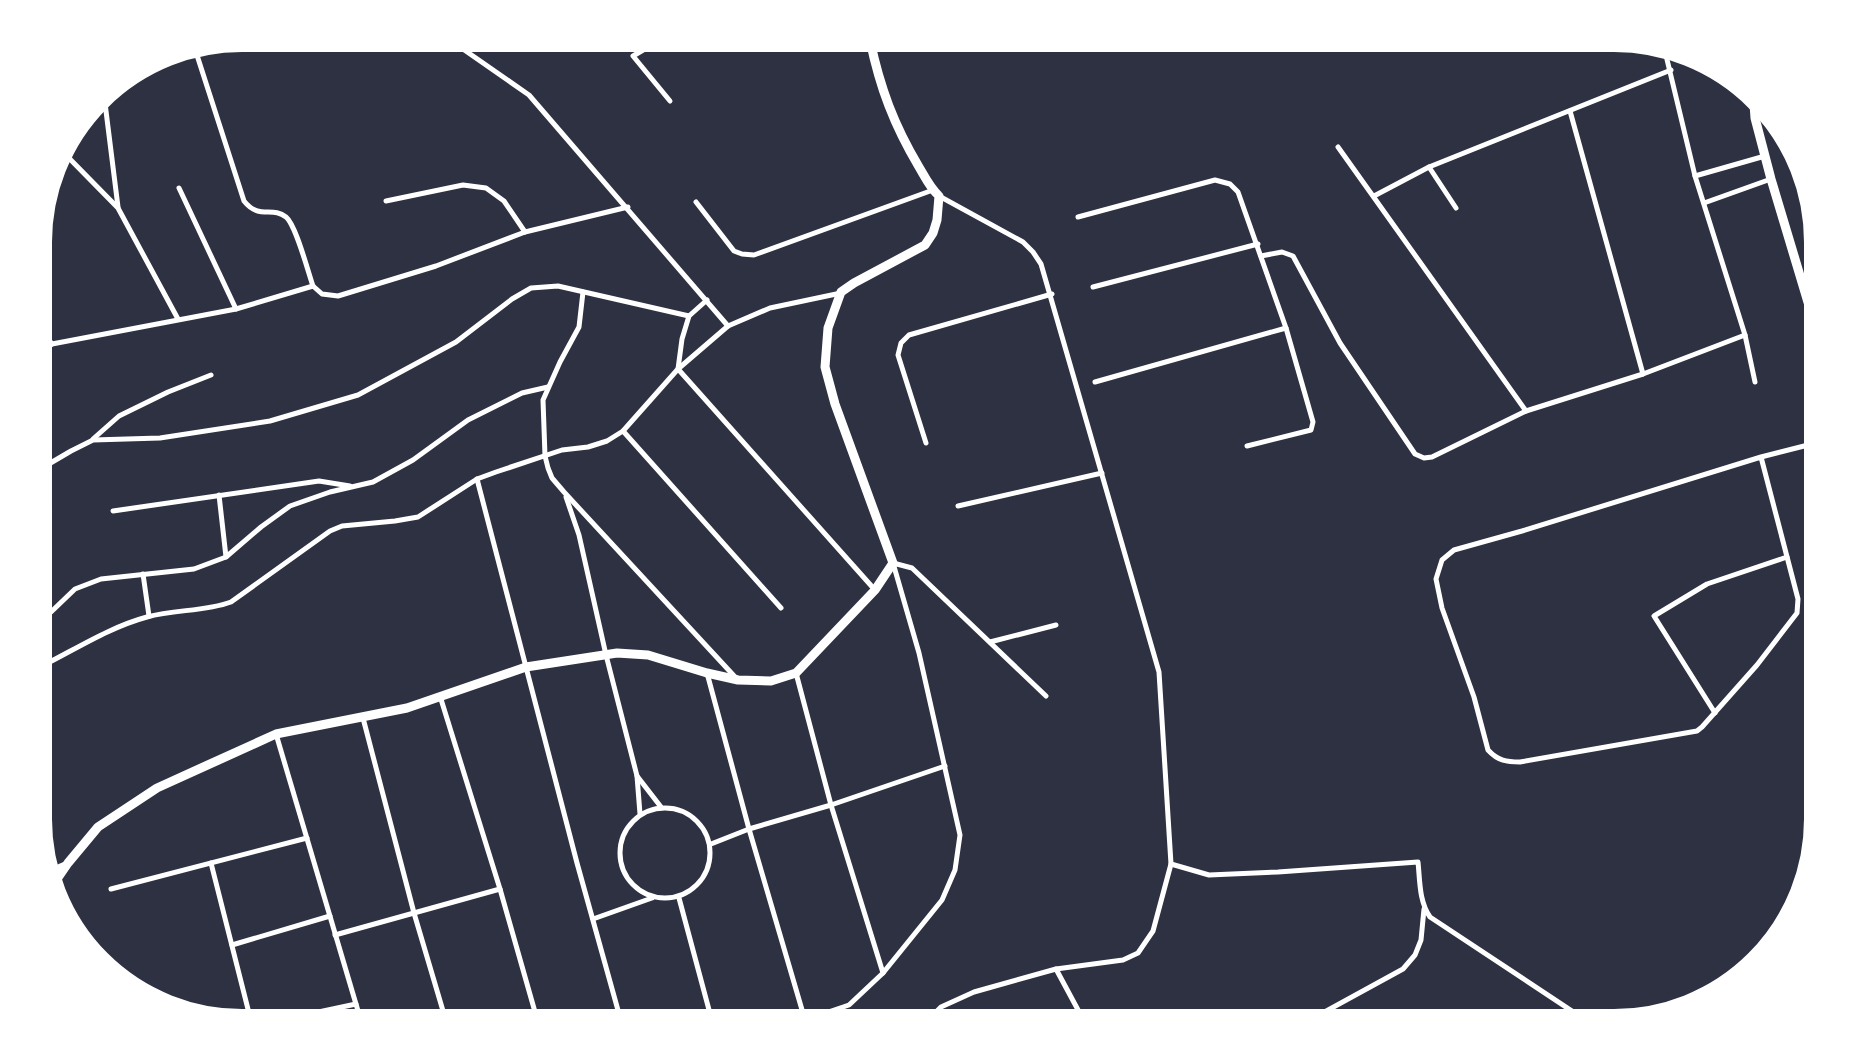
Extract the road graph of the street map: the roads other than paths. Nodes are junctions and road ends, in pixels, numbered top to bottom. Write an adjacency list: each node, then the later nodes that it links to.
1 (463, 49): 24 (street)
2 (645, 49): 7 (street)
3 (872, 49): 18 (street)
4 (197, 54): 30 (street)
5 (1667, 56): 6 (street)
6 (1671, 70): 10 (street); 15 (street)
7 (670, 101)
8 (105, 105): 23 (street)
9 (1754, 109): 12 (street)
10 (1570, 111): 14 (street); 47 (street)
11 (1338, 147): 19 (street)
12 (1765, 156): 15 (street); 16 (street)
13 (68, 157): 23 (street)
14 (1429, 167): 19 (street); 25 (street)
15 (1695, 176): 22 (street)
16 (1771, 179): 22 (street); 35 (street)
17 (179, 188): 37 (street)
18 (936, 193): 21 (street); 33 (street); 34 (street)
19 (1374, 196): 52 (street)
20 (386, 201): 27 (street)
21 (696, 202)
22 (1704, 203): 42 (street)
23 (118, 208): 39 (street)
24 (628, 208): 27 (street); 36 (street)
25 (1456, 208)
26 (1078, 217): 28 (street)
27 (525, 232): 30 (street)
28 (1258, 244): 29 (street); 31 (street)
29 (1261, 256): 41 (street); 52 (street)
30 (313, 286): 37 (street)
31 (1093, 287)
32 (584, 292): 38 (street); 51 (street); 54 (street)
33 (841, 292): 40 (street); 70 (street)
34 (1052, 294): 55 (street); 61 (street)
35 (1807, 299)
36 (707, 300): 38 (street); 40 (street)
37 (236, 309): 39 (street)
38 (689, 316): 46 (street)
39 (178, 319): 44 (street)
40 (728, 326): 46 (street)
41 (1286, 328): 49 (street); 57 (street)
42 (1745, 335): 47 (street); 50 (street)
43 (49, 340): 44 (street)
44 (52, 344): 45 (street)
45 (49, 346)
46 (678, 369): 53 (street); 72 (street)
47 (1643, 374): 52 (street)
48 (211, 375): 54 (street)
49 (1095, 382)
50 (1755, 382)
51 (548, 387): 58 (street); 63 (street)
52 (1526, 411)
53 (623, 431): 58 (street); 73 (street)
54 (93, 440): 60 (street)
55 (926, 443)
56 (1807, 445): 59 (street)
57 (1248, 446)
58 (546, 456): 62 (street); 64 (street)
59 (1761, 457): 68 (street); 86 (street)
60 (49, 464)
61 (1102, 473): 66 (street); 99 (street)
62 (477, 479): 75 (street); 80 (street)
63 (353, 486): 65 (street); 69 (street)
64 (564, 492): 78 (street); 83 (street)
65 (219, 495): 67 (street); 69 (street)
66 (958, 506)
67 (113, 511)
68 (1787, 556): 86 (street); 86 (street)
69 (226, 557): 71 (street)
70 (892, 563): 72 (street); 77 (street); 89 (street)
71 (143, 574): 74 (street); 75 (street)
72 (875, 590): 82 (street)
73 (782, 608)
74 (49, 613)
75 (149, 616): 79 (street)
76 (1056, 625): 77 (street)
77 (990, 642): 85 (street)
78 (606, 655): 80 (street); 81 (street); 90 (street)
79 (49, 662)
80 (526, 667): 84 (street); 109 (street)
81 (707, 673): 83 (street); 94 (street)
82 (796, 673): 83 (street); 91 (street)
83 (738, 680)
84 (440, 696): 87 (street); 103 (street)
85 (1046, 696)
86 (1715, 713)
87 (363, 718): 88 (street); 107 (street)
88 (276, 734): 95 (street); 97 (street)
89 (945, 766): 91 (street); 113 (street)
90 (636, 776): 92 (street); 93 (street)
91 (831, 805): 94 (street); 113 (street)
92 (660, 808): 93 (street); 96 (street)
93 (640, 814): 104 (street)
94 (749, 829): 96 (street); 122 (street)
95 (307, 838): 98 (street); 108 (street)
96 (710, 844): 105 (street)
97 (68, 863): 100 (street); 101 (street)
98 (211, 863): 102 (street); 111 (street)
99 (1171, 864): 106 (street); 112 (street)
100 (55, 868)
101 (58, 878)
102 (112, 889)
103 (500, 889): 107 (street); 119 (street)
104 (652, 898): 105 (street); 109 (street)
105 (678, 898): 121 (street)
106 (1424, 908): 126 (street); 127 (street)
107 (414, 914): 110 (street); 118 (street)
108 (330, 916): 110 (street); 111 (street)
109 (593, 919): 120 (street)
110 (335, 935): 114 (street)
111 (232, 945): 115 (street)
112 (1056, 969): 124 (street); 125 (street)
113 (883, 974): 123 (street)
114 (356, 1004): 116 (street); 117 (street)
115 (249, 1012)
116 (318, 1012)
117 (358, 1012)
118 (443, 1012)
119 (535, 1012)
120 (619, 1012)
121 (710, 1012)
122 (801, 1012)
123 (828, 1012)
124 (936, 1012)
125 (1079, 1012)
126 (1324, 1012)
127 (1573, 1012)

